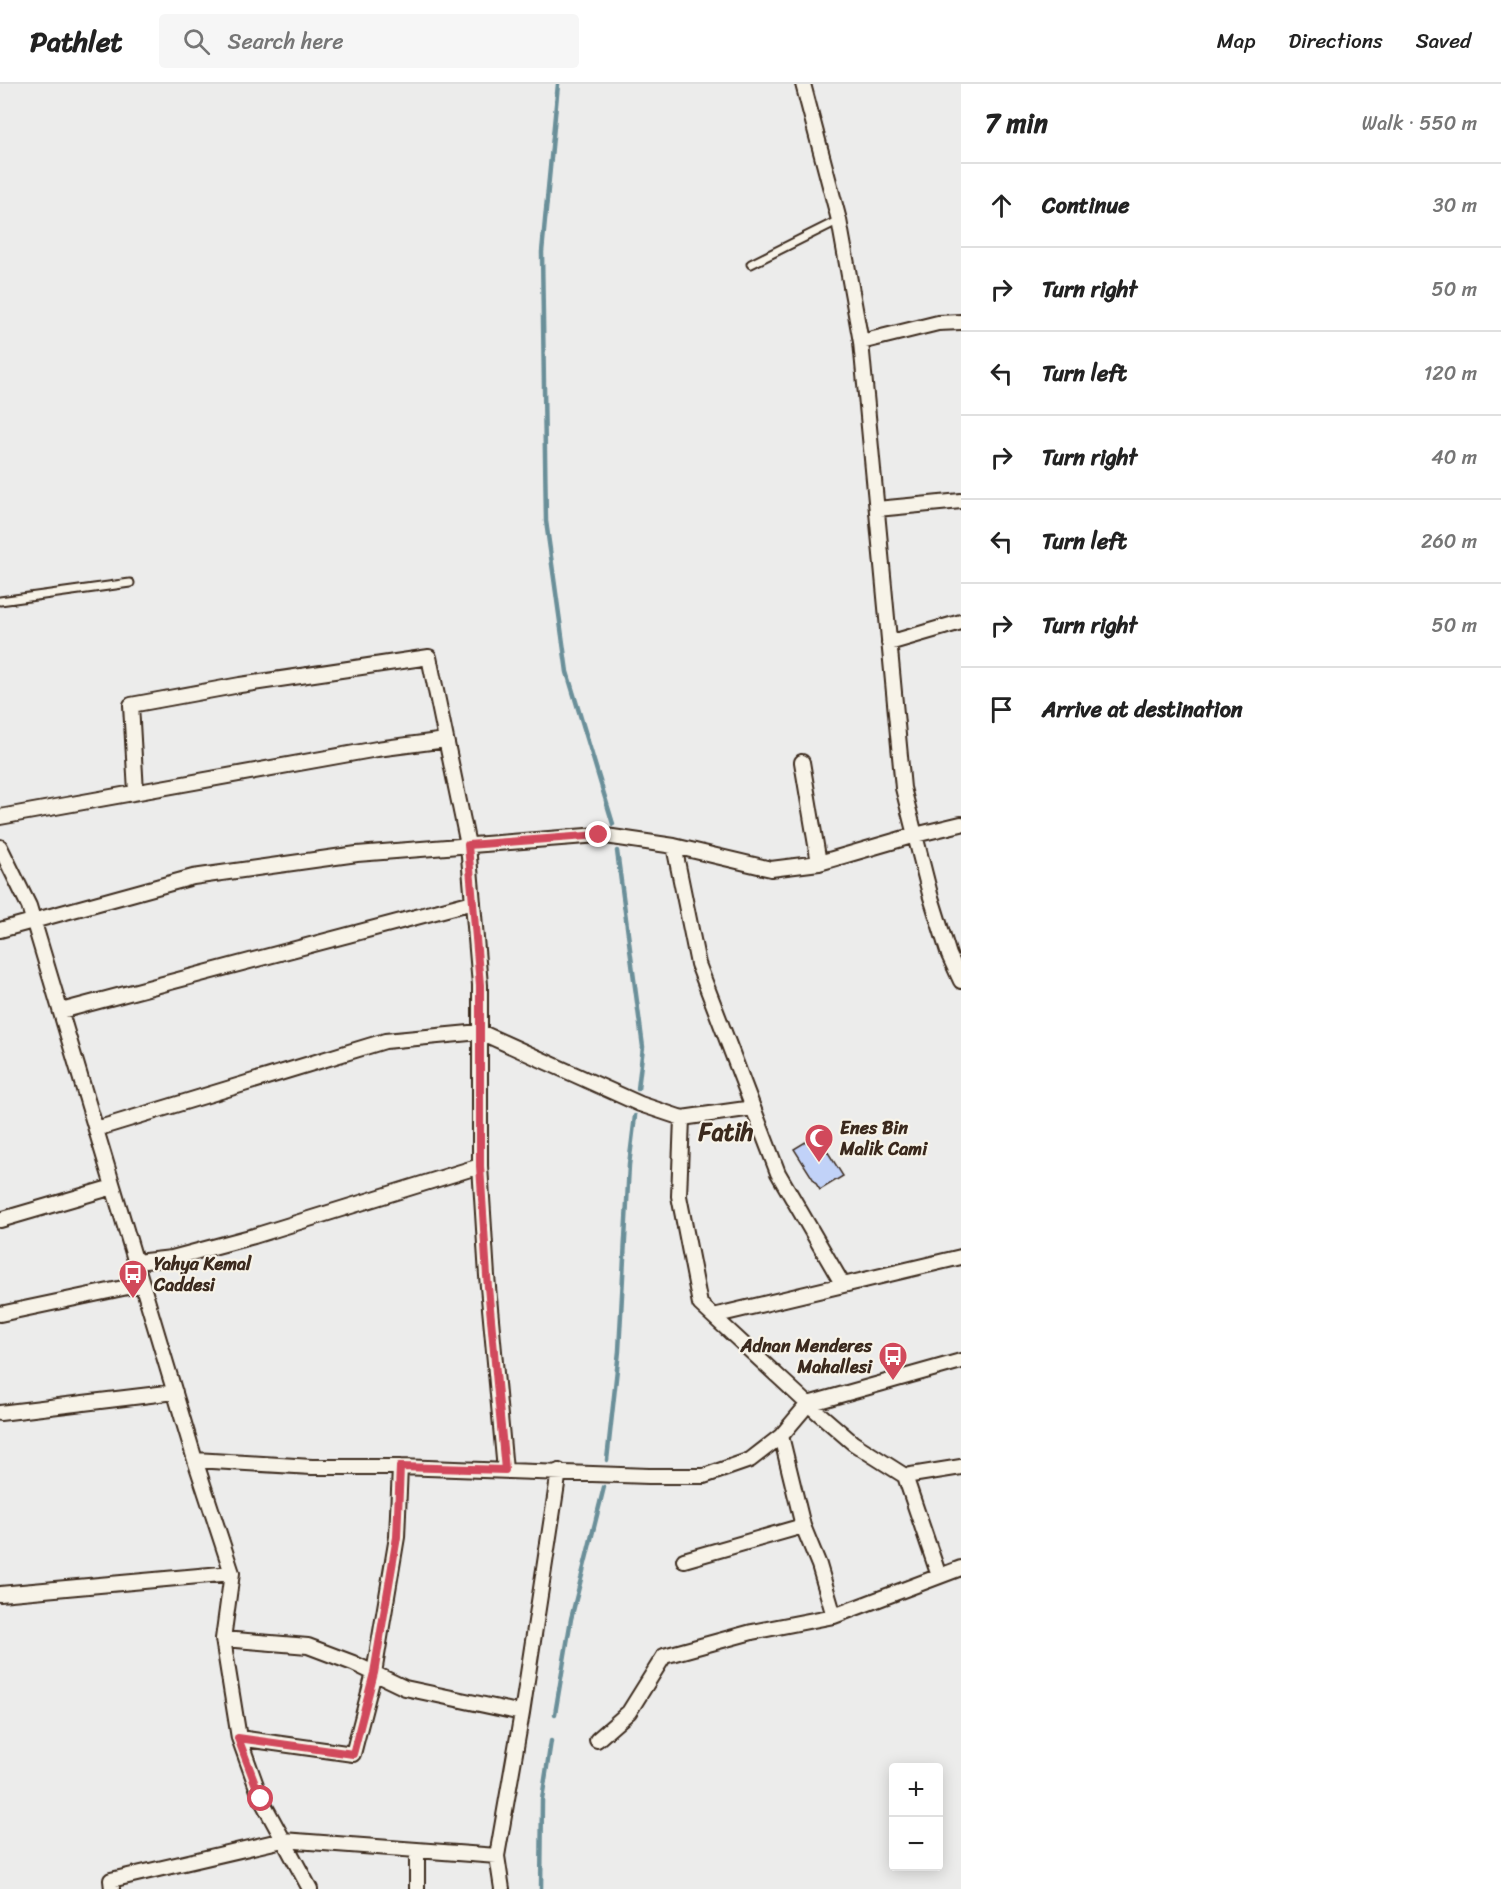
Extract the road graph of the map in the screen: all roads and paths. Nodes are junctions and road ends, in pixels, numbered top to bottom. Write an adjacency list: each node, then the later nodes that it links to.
1 (803, 84): 2 (street)
2 (839, 220): 3 (lane); 5 (street)
3 (751, 264)
4 (961, 321): 5 (street)
5 (861, 342): 7 (street)
6 (961, 501): 7 (street)
7 (877, 509): 11 (street)
8 (130, 583): 9 (lane)
9 (0, 602)
10 (961, 622): 11 (street)
11 (889, 643): 17 (street)
12 (446, 740): 14 (street); 14 (street); 18 (street)
13 (802, 762): 21 (street)
14 (136, 792): 15 (street)
15 (0, 817)
16 (961, 824): 17 (street)
17 (915, 835): 21 (street); 25 (street)
18 (468, 845): 19 (street); 22 (street); 23 (street)
19 (674, 846): 21 (street); 28 (street)
20 (0, 847): 23 (street)
21 (819, 863)
22 (473, 902): 26 (street); 27 (street)
23 (33, 920): 24 (street); 26 (street)
24 (0, 930)
25 (961, 981)
26 (61, 1011): 30 (street)
27 (480, 1032): 29 (street); 30 (street); 31 (street)
28 (753, 1108): 29 (street); 37 (street)
29 (682, 1118): 39 (street)
30 (96, 1129): 32 (street)
31 (480, 1166): 35 (street); 48 (street)
32 (113, 1187): 33 (street); 35 (street)
33 (0, 1220)
34 (961, 1257): 37 (street)
35 (136, 1262): 36 (street)
36 (142, 1284): 38 (street); 41 (street)
37 (843, 1285): 39 (street)
38 (0, 1314)
39 (713, 1316): 42 (street)
40 (961, 1361): 42 (street)
41 (175, 1392): 43 (street); 45 (street)
42 (808, 1404): 44 (street); 50 (street)
43 (0, 1413)
44 (781, 1436): 49 (street); 51 (street)
45 (195, 1460): 46 (street); 54 (street)
46 (400, 1467): 48 (street); 59 (street)
47 (961, 1467): 50 (street)
48 (505, 1470): 49 (street)
49 (559, 1471): 60 (street)
50 (905, 1476): 55 (street)
51 (803, 1526): 52 (street); 57 (street)
52 (684, 1560)
53 (961, 1568): 55 (street)
54 (232, 1573): 56 (street); 58 (street)
55 (939, 1576): 57 (street)
56 (0, 1594)
57 (834, 1616): 62 (street)
58 (223, 1639): 59 (street); 61 (street)
59 (374, 1673): 60 (street); 61 (street)
60 (522, 1713): 65 (street)
61 (238, 1738): 63 (street)
62 (597, 1740)
63 (283, 1840): 64 (street); 66 (street); 67 (street)
64 (417, 1850): 65 (street); 68 (street)
65 (497, 1856): 69 (street)
66 (112, 1889)
67 (310, 1889)
68 (417, 1889)
69 (502, 1889)

